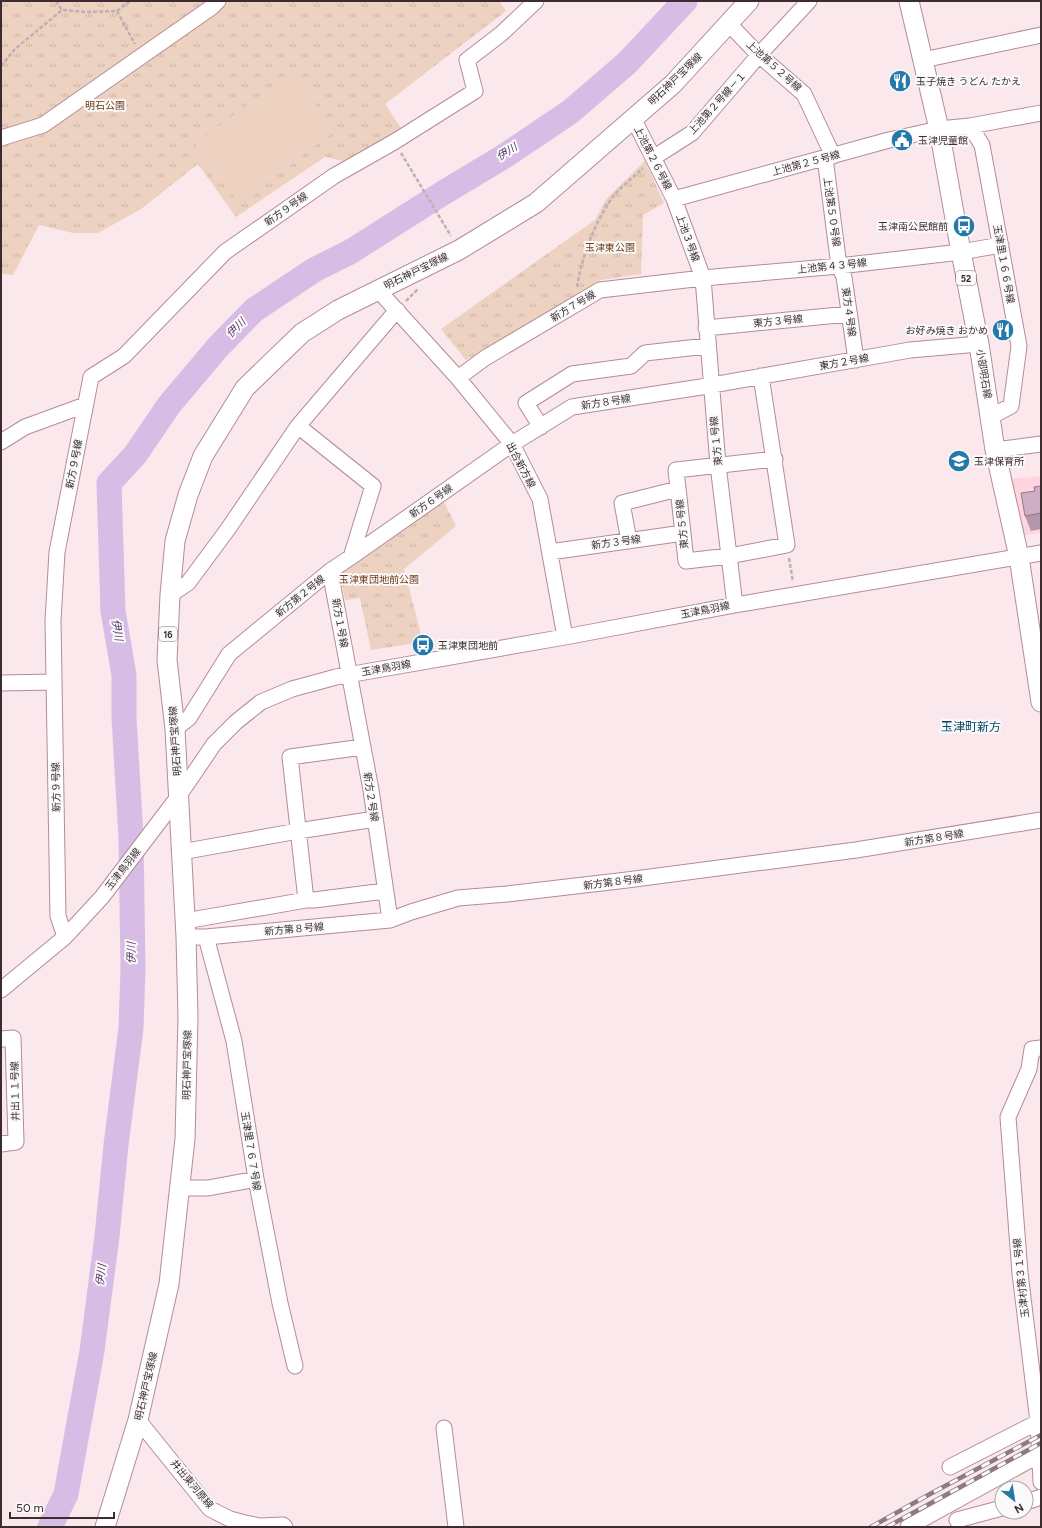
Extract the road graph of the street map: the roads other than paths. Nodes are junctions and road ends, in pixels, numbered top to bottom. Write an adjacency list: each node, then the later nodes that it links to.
1 (218, 1): 14 (street)
2 (536, 1): 32 (street, 新方９号線)
3 (749, 1): 6 (main road, 明石神戸宝塚線 / 16)
4 (810, 1): 8 (street, 上池第２号線－１)
5 (909, 1): 9 (main road, 小部明石線 / 52)
6 (729, 24): 8 (street, 上池第５２号線); 11 (main road, 明石神戸宝塚線 / 16)
7 (1041, 35): 9 (street)
8 (759, 54): 15 (street, 上池第５２号線); 16 (street, 上池第２号線－１)
9 (923, 60): 13 (main road, 小部明石線 / 52)
10 (1041, 113): 12 (street, 上池第２５号線)
11 (633, 118): 16 (street, 上池第２６号線); 22 (main road, 明石神戸宝塚線 / 16)
12 (970, 126): 13 (street, 上池第２５号線); 18 (street, 玉津里１６６号線)
13 (939, 129): 15 (street, 上池第２５号線); 19 (main road, 小部明石線 / 52)
14 (1, 138)
15 (829, 157): 17 (street, 上池第２５号線); 20 (street, 上池第５０号線)
16 (653, 158): 17 (street, 上池第２６号線)
17 (674, 199): 21 (street, 上池３号線)
18 (1000, 245): 19 (street, 上池第４３号線); 33 (street, 玉津里１６６号線)
19 (961, 252): 20 (street, 上池第４３号線); 26 (main road, 小部明石線 / 52)
20 (839, 266): 21 (street, 上池第４３号線); 24 (street, 東方４号線)
21 (703, 278): 25 (street, 東方１号線); 30 (street, 新方７号線)
22 (378, 290): 23 (street, 出合新方線); 51 (main road, 明石神戸宝塚線 / 16)
23 (397, 310): 30 (street, 出合新方線); 34 (street)
24 (849, 314): 25 (street, 東方３号線); 28 (street, 東方４号線)
25 (706, 328): 27 (street, 東方１号線)
26 (979, 344): 28 (street, 東方２号線); 33 (main road, 小部明石線 / 52)
27 (708, 346): 31 (street, 東方１号線); 35 (street)
28 (856, 360): 29 (street, 東方２号線)
29 (761, 376): 31 (street, 東方２号線); 40 (street)
30 (458, 378): 37 (street, 出合新方線)
31 (710, 385): 35 (street, 新方８号線); 41 (street, 東方１号線)
32 (85, 405): 36 (street); 55 (street, 新方９号線)
33 (990, 418): 39 (main road, 小部明石線 / 52)
34 (298, 426): 48 (street); 51 (street)
35 (541, 427): 37 (street, 新方８号線)
36 (1, 442)
37 (512, 444): 45 (street, 出合新方線); 48 (street, 新方６号線)
38 (1041, 444): 39 (street)
39 (996, 450): 49 (main road, 小部明石線 / 52)
40 (775, 459): 41 (street, 東方５号線); 47 (street, 東方５号線)
41 (718, 464): 42 (street, 東方５号線); 47 (street, 東方１号線)
42 (678, 489): 43 (street, 東方５号線); 44 (street)
43 (683, 533): 44 (street, 新方３号線); 47 (street, 東方５号線)
44 (629, 541): 45 (street, 新方３号線)
45 (550, 552): 53 (street, 出合新方線)
46 (1041, 554): 49 (street, 玉津鳥羽線)
47 (729, 556): 52 (street, 東方１号線)
48 (351, 557): 50 (street, 新方第２号線)
49 (1019, 557): 52 (street, 玉津鳥羽線); 57 (main road, 小部明石線 / 52)
50 (330, 571): 54 (street, 新方１号線); 58 (street, 新方第２号線)
51 (170, 595): 58 (main road, 明石神戸宝塚線 / 16)
52 (735, 605): 53 (street, 玉津鳥羽線)
53 (565, 637): 54 (street, 玉津鳥羽線)
54 (349, 675): 59 (street, 新方２号線); 60 (street, 玉津鳥羽線)
55 (54, 682): 56 (street); 69 (street, 新方９号線)
56 (1, 683)
57 (1041, 702)
58 (175, 729): 60 (main road, 明石神戸宝塚線 / 16)
59 (363, 747): 61 (street, 新方２号線); 63 (street)
60 (178, 797): 64 (main road, 明石神戸宝塚線 / 16); 69 (street, 玉津鳥羽線)
61 (375, 819): 63 (street); 65 (street, 新方２号線)
62 (1041, 820): 67 (street, 新方第８号線)
63 (298, 831): 64 (street); 66 (street)
64 (181, 852): 68 (main road, 明石神戸宝塚線 / 16)
65 (385, 891): 66 (street); 67 (street, 新方２号線)
66 (306, 900): 68 (street)
67 (390, 920): 70 (street, 新方第８号線)
68 (185, 929): 70 (street, 新方第８号線); 76 (main road, 明石神戸宝塚線 / 16)
69 (65, 936): 71 (street, 玉津鳥羽線)
70 (206, 937): 75 (street, 玉津里７６７号線)
71 (1, 990)
72 (1, 1038): 74 (street, 井出１１号線)
73 (1041, 1048): 79 (street, 玉津村第３１号線)
74 (1, 1144)
75 (256, 1179): 76 (street); 77 (street, 玉津里７６７号線)
76 (179, 1188): 78 (main road, 明石神戸宝塚線 / 16)
77 (295, 1366)
78 (138, 1420): 87 (main road, 明石神戸宝塚線 / 16); 88 (street, 井出東河原線)
79 (1038, 1422): 81 (street); 82 (street)
80 (444, 1428): 89 (street)
81 (1040, 1455): 83 (street); 84 (street)
82 (950, 1467)
83 (1041, 1482)
84 (952, 1502): 86 (street); 90 (street)
85 (994, 1511): 86 (street)
86 (956, 1524)
87 (105, 1527)
88 (285, 1527)
89 (456, 1527)
90 (908, 1527)

